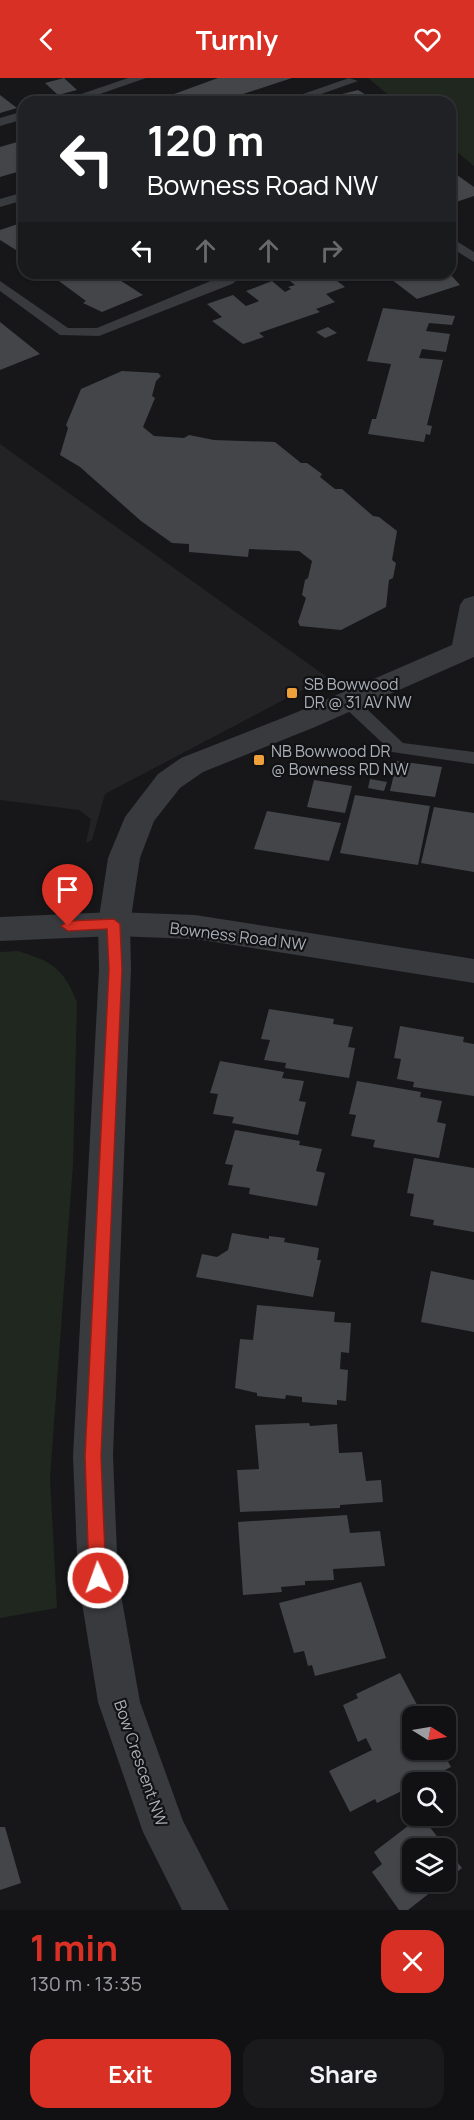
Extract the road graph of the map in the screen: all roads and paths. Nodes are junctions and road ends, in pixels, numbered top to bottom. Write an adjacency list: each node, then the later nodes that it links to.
1 (140, 78): 3 (lane)
2 (352, 81): 4 (lane)
3 (83, 96)
4 (305, 96)
5 (18, 117): 6 (lane)
6 (0, 122)
7 (18, 198): 8 (lane)
8 (0, 203)
9 (456, 245): 10 (lane)
10 (474, 258)
11 (230, 279): 12 (lane)
12 (0, 285)
13 (474, 605): 14 (street)
14 (470, 648): 15 (street, Bow Crescent NW)
15 (348, 701): 16 (lane); 17 (street, Bow Crescent NW)
16 (474, 758)
17 (114, 924): 18 (street, Bowness Road NW); 19 (street, Bowness Road NW); 20 (street, Bow Crescent NW)
18 (0, 929)
19 (474, 971)
20 (207, 1910)

